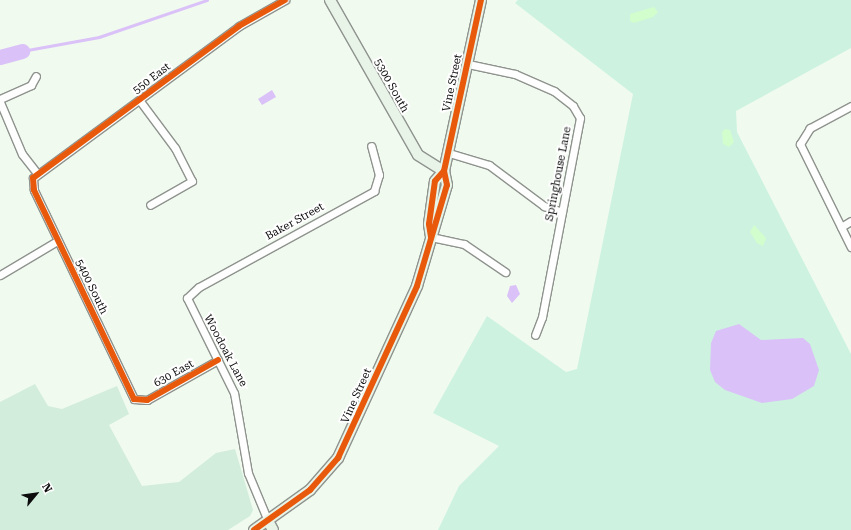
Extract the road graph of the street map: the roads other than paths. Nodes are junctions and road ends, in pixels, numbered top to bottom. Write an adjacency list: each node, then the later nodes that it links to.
1 (285, 0): 7 (street, 550 East)
2 (330, 0): 12 (main road, 5300 South)
3 (481, 0): 4 (main road, Vine Street)
4 (468, 64): 11 (main road, Vine Street); 15 (street, Springhouse Lane)
5 (36, 76): 6 (street)
6 (0, 99)
7 (140, 101): 13 (street, 550 East); 14 (street)
8 (0, 102): 13 (street)
9 (851, 106): 17 (street)
10 (371, 146): 23 (street, Baker Street)
11 (449, 152): 12 (main road, Vine Street); 15 (street)
12 (444, 171): 18 (main road, Vine Street)
13 (35, 175): 19 (street, 5400 South)
14 (150, 206)
15 (562, 212): 24 (street, Springhouse Lane)
16 (851, 221): 17 (street)
17 (840, 227): 20 (street)
18 (432, 237): 21 (street); 27 (main road, Vine Street)
19 (57, 241): 22 (street); 26 (street, 5400 South)
20 (851, 247)
21 (505, 272)
22 (0, 275)
23 (187, 298): 25 (street, Woodoak Lane)
24 (535, 335)
25 (218, 360): 26 (street, 630 East); 27 (street, Woodoak Lane)
26 (138, 401)
27 (270, 526): 28 (main road, Vine Street)
28 (254, 530)

